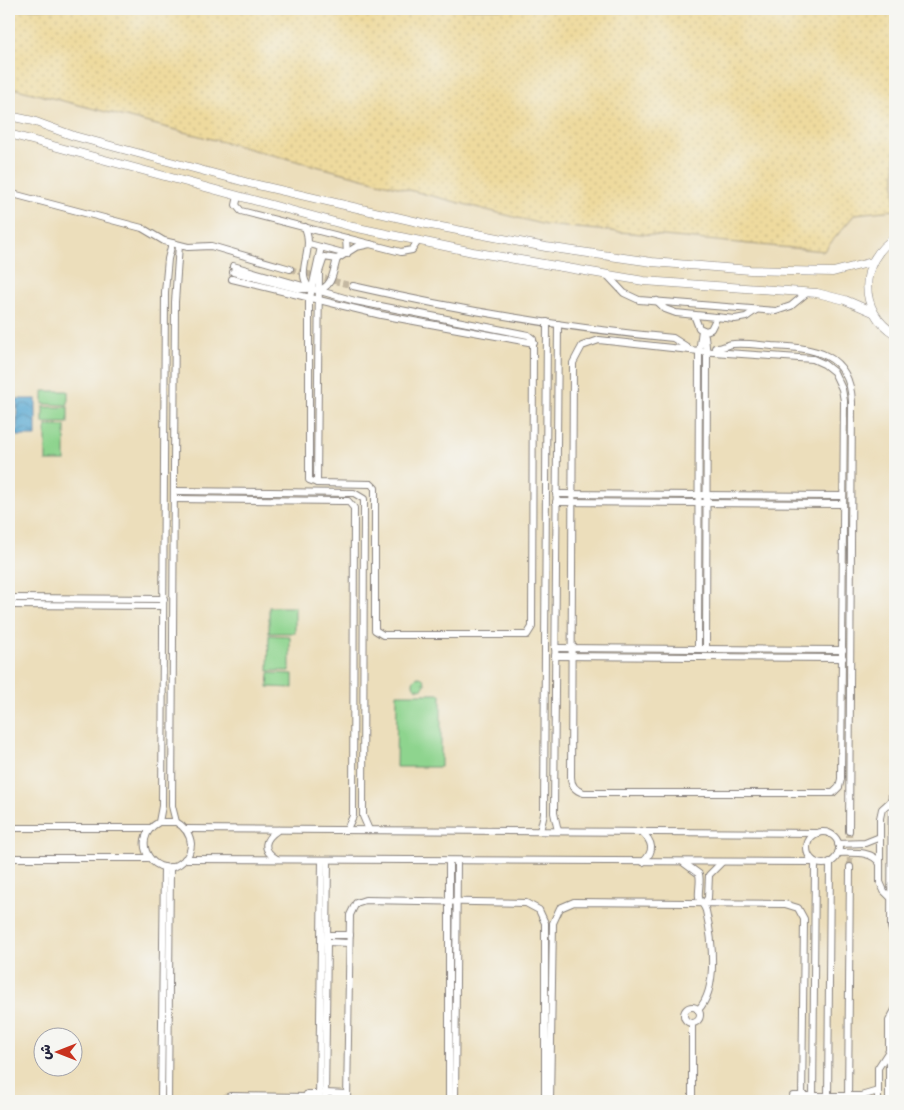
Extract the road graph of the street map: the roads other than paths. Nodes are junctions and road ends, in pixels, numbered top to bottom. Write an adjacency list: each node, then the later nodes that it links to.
1 (9, 116): 14 (main road)
2 (9, 134): 4 (main road)
3 (9, 193): 9 (street)
4 (238, 196): 5 (street); 8 (main road)
5 (305, 227): 6 (street); 11 (street)
6 (346, 238): 10 (street); 12 (street)
7 (895, 238): 14 (main road)
8 (418, 241): 10 (street); 16 (main road)
9 (175, 244): 15 (street); 17 (street); 18 (street)
10 (370, 244): 12 (street)
11 (315, 246): 12 (street); 20 (street); 20 (street)
12 (347, 254): 13 (street)
13 (334, 258): 20 (street); 20 (street)
14 (872, 262): 28 (main road)
15 (290, 269)
16 (608, 276): 21 (main road); 25 (street)
17 (166, 283): 18 (street); 41 (street)
18 (176, 283): 42 (street)
19 (353, 286): 31 (street)
20 (314, 289): 22 (street); 23 (street); 23 (street); 24 (street)
21 (808, 292): 27 (street); 28 (main road)
22 (335, 295): 26 (street); 33 (street)
23 (309, 297): 24 (street); 43 (street)
24 (317, 299): 26 (street); 43 (street)
25 (657, 302): 27 (street); 29 (street)
26 (332, 303): 36 (street)
27 (756, 310): 30 (street)
28 (873, 312): 35 (main road)
29 (694, 315): 30 (street); 34 (street)
30 (717, 317): 34 (street)
31 (547, 322): 32 (street); 40 (street)
32 (558, 324): 38 (street); 39 (street)
33 (489, 327): 36 (street); 37 (street)
34 (704, 331): 38 (street)
35 (895, 334)
36 (486, 336): 37 (street)
37 (534, 343): 43 (street)
38 (703, 349): 46 (street); 47 (street); 48 (street); 50 (street); 96 (street)
39 (557, 407): 40 (street); 45 (street)
40 (546, 408): 62 (street)
41 (164, 430): 42 (street); 60 (street)
42 (175, 430): 44 (street)
43 (317, 484)
44 (174, 492): 49 (street); 51 (street)
45 (556, 494): 46 (street); 52 (street)
46 (573, 494): 47 (street); 53 (street)
47 (699, 495): 48 (street); 54 (street)
48 (706, 495): 50 (street); 55 (street)
49 (362, 496): 57 (street); 59 (street)
50 (843, 496): 56 (street)
51 (174, 499): 57 (street); 61 (street)
52 (556, 502): 53 (street); 63 (street)
53 (573, 502): 54 (street); 68 (street)
54 (699, 503): 55 (street); 69 (street)
55 (706, 503): 56 (street); 70 (street)
56 (843, 504): 72 (street)
57 (352, 505): 58 (street)
58 (355, 529): 59 (street); 81 (street)
59 (365, 529): 83 (street)
60 (164, 536): 61 (street); 65 (street)
61 (174, 536): 78 (street)
62 (545, 584): 63 (street); 79 (street)
63 (555, 584): 67 (street)
64 (9, 598): 65 (street)
65 (164, 602): 66 (street); 77 (street)
66 (9, 605)
67 (555, 648): 68 (street); 73 (street)
68 (572, 648): 69 (street); 74 (street)
69 (698, 649): 70 (street)
70 (706, 649): 71 (street)
71 (783, 650): 72 (street); 75 (street)
72 (843, 650): 76 (street)
73 (555, 656): 74 (street); 80 (street)
74 (572, 656): 75 (street); 76 (street)
75 (783, 657): 76 (street)
76 (843, 658)
77 (162, 737): 78 (street); 85 (street)
78 (173, 737): 86 (street)
79 (544, 737): 80 (street); 93 (street)
80 (555, 737): 94 (street)
81 (354, 760): 83 (street); 91 (street)
82 (895, 760): 84 (street)
83 (364, 761): 92 (street)
84 (892, 800): 98 (street); 119 (street)
85 (159, 822): 86 (street); 88 (street)
86 (176, 822): 89 (street)
87 (9, 828): 88 (street)
88 (150, 828): 104 (street)
89 (185, 828): 90 (street); 105 (street)
90 (279, 829): 91 (street); 106 (street)
91 (346, 829): 92 (street)
92 (368, 830): 93 (street)
93 (540, 831): 94 (street)
94 (558, 831): 95 (street)
95 (641, 831): 97 (street); 109 (street)
96 (850, 831)
97 (818, 833): 100 (street); 111 (street)
98 (880, 837): 99 (street); 114 (street)
99 (865, 843): 100 (street); 102 (street)
100 (838, 844): 101 (street)
101 (838, 853): 102 (street); 112 (street)
102 (865, 854): 114 (street)
103 (9, 858): 104 (street)
104 (149, 858): 115 (street)
105 (185, 859): 106 (street); 115 (street)
106 (279, 860): 107 (street)
107 (325, 860): 108 (street); 123 (street); 131 (street)
108 (453, 861): 109 (street); 120 (street)
109 (643, 862): 110 (street)
110 (683, 862): 113 (street); 117 (street)
111 (815, 862): 112 (street); 113 (street); 135 (street)
112 (830, 862): 136 (street)
113 (721, 863): 118 (street)
114 (880, 864): 119 (street)
115 (167, 867): 141 (street); 142 (street)
116 (850, 867): 137 (street)
117 (700, 883): 118 (street); 121 (street)
118 (708, 883): 121 (street)
119 (892, 898): 124 (street)
120 (454, 902): 122 (street); 146 (street); 147 (street); 148 (street)
121 (704, 903): 126 (street); 134 (street); 149 (street)
122 (350, 935): 123 (street); 125 (street)
123 (328, 938): 125 (street); 131 (street)
124 (895, 940)
125 (350, 942): 133 (street)
126 (698, 1010): 128 (street); 128 (street)
127 (895, 1010): 129 (street)
128 (692, 1023): 150 (street)
129 (889, 1051): 130 (street); 152 (street)
130 (878, 1091): 138 (street); 151 (street)
131 (322, 1094): 133 (street); 140 (street); 144 (street); 145 (street)
132 (793, 1096): 134 (street)
133 (347, 1098)
134 (802, 1098): 135 (street)
135 (813, 1098): 136 (street)
136 (828, 1098): 137 (street)
137 (848, 1098): 138 (street)
138 (865, 1098)
139 (262, 1099): 140 (street); 143 (street)
140 (306, 1099)
141 (161, 1101)
142 (168, 1101)
143 (220, 1101)
144 (319, 1101)
145 (325, 1101)
146 (449, 1101)
147 (455, 1101)
148 (545, 1101)
149 (550, 1101)
150 (692, 1101)
151 (878, 1101)
152 (889, 1101)

